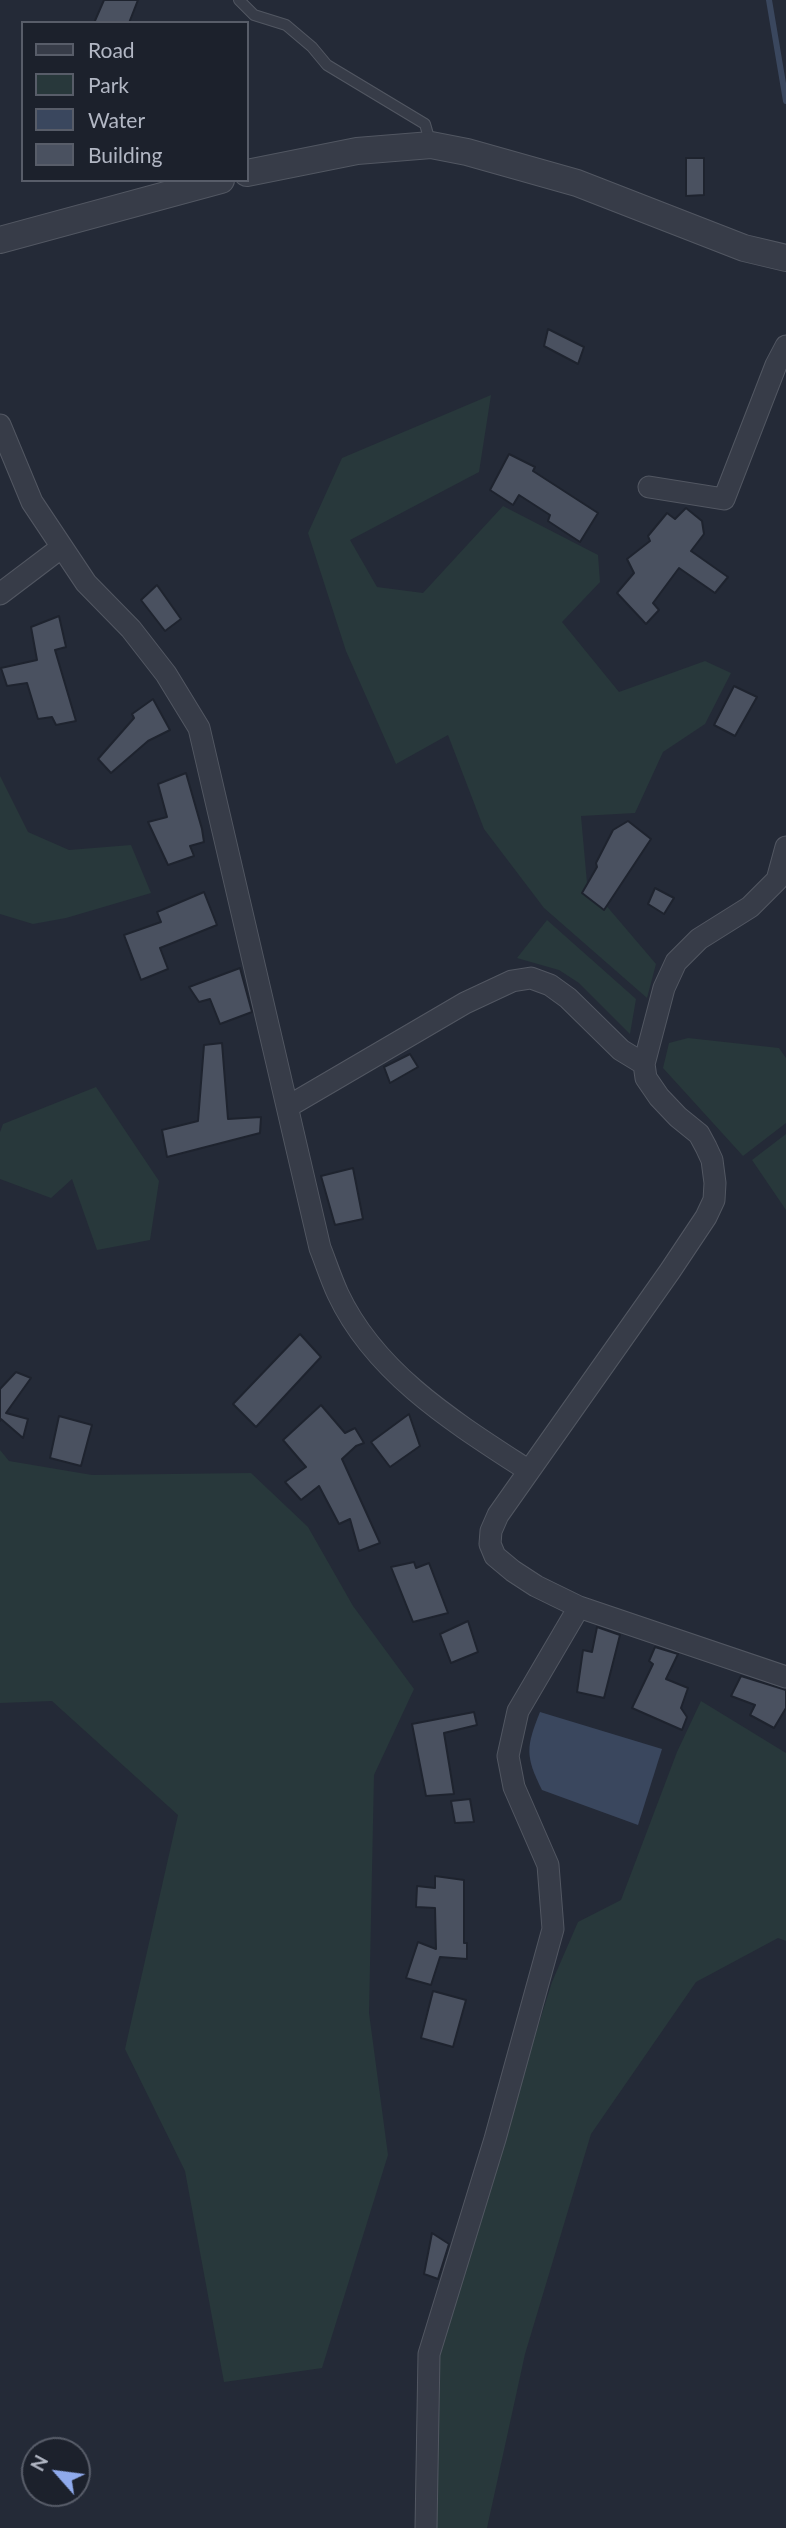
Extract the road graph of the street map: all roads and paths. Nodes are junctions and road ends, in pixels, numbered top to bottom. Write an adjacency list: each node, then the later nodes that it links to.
1 (239, 0): 2 (lane)
2 (431, 145): 3 (street); 6 (street)
3 (248, 173)
4 (214, 182): 5 (street)
5 (0, 240)
6 (786, 258)
7 (786, 346): 9 (street)
8 (0, 425): 10 (street)
9 (649, 487)
10 (62, 547): 11 (street); 15 (street)
11 (0, 594)
12 (786, 847): 13 (street)
13 (782, 883): 14 (street)
14 (644, 1064): 15 (street); 16 (street)
15 (289, 1106): 16 (street)
16 (529, 1471): 17 (street)
17 (579, 1607): 18 (street); 19 (street)
18 (786, 1677)
19 (426, 2528)

